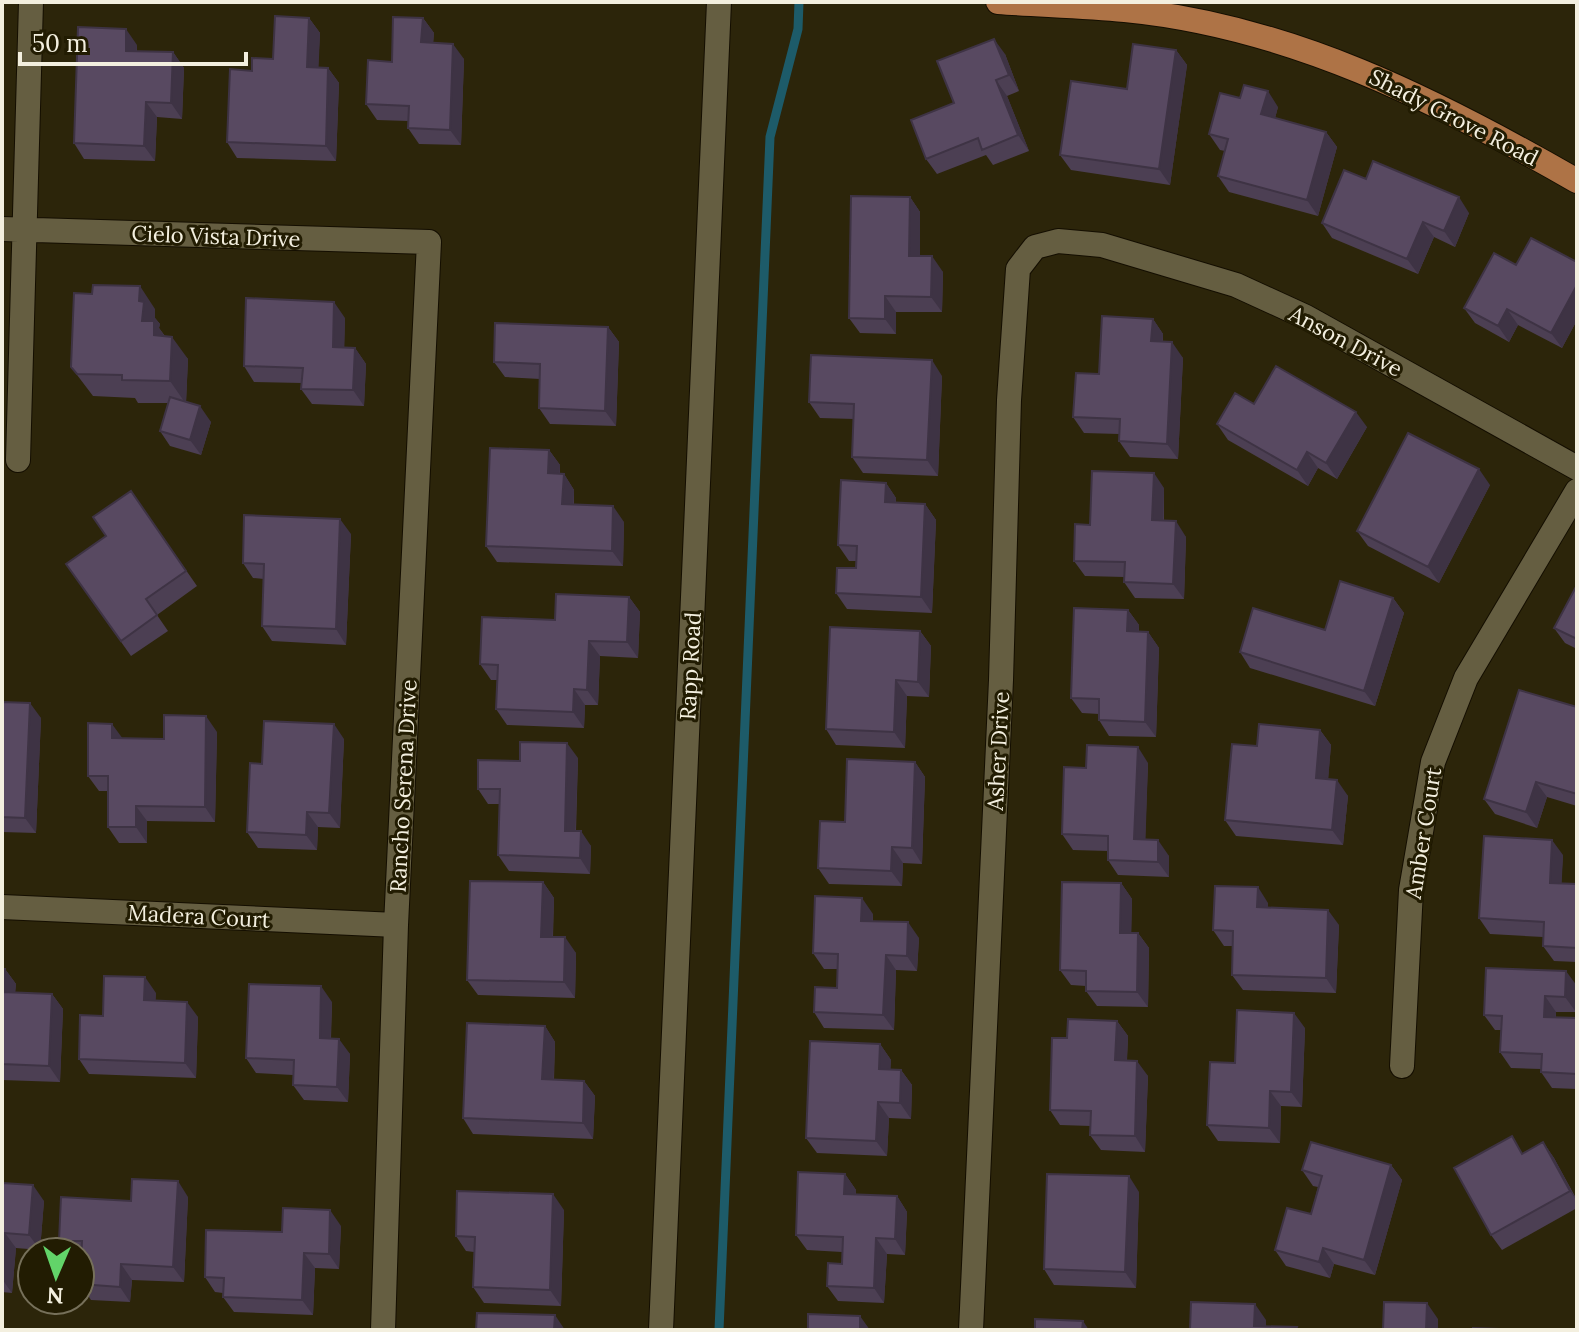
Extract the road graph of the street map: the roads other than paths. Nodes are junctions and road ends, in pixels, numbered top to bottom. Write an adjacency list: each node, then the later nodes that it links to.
1 (31, 2): 5 (street)
2 (719, 2): 15 (street, Rapp Road)
3 (998, 2): 4 (main road, Shady Grove Road)
4 (1577, 181)
5 (14, 230): 6 (street, Cielo Vista Drive); 8 (street)
6 (429, 242): 12 (street, Rancho Serena Drive)
7 (1102, 245): 9 (street, Anson Drive); 16 (street, Asher Drive)
8 (18, 460)
9 (1577, 468)
10 (1577, 491): 13 (street, Amber Court)
11 (2, 907): 12 (street, Madera Court)
12 (396, 925): 14 (street, Rancho Serena Drive)
13 (1402, 1066)
14 (383, 1330)
15 (661, 1330)
16 (971, 1330)

